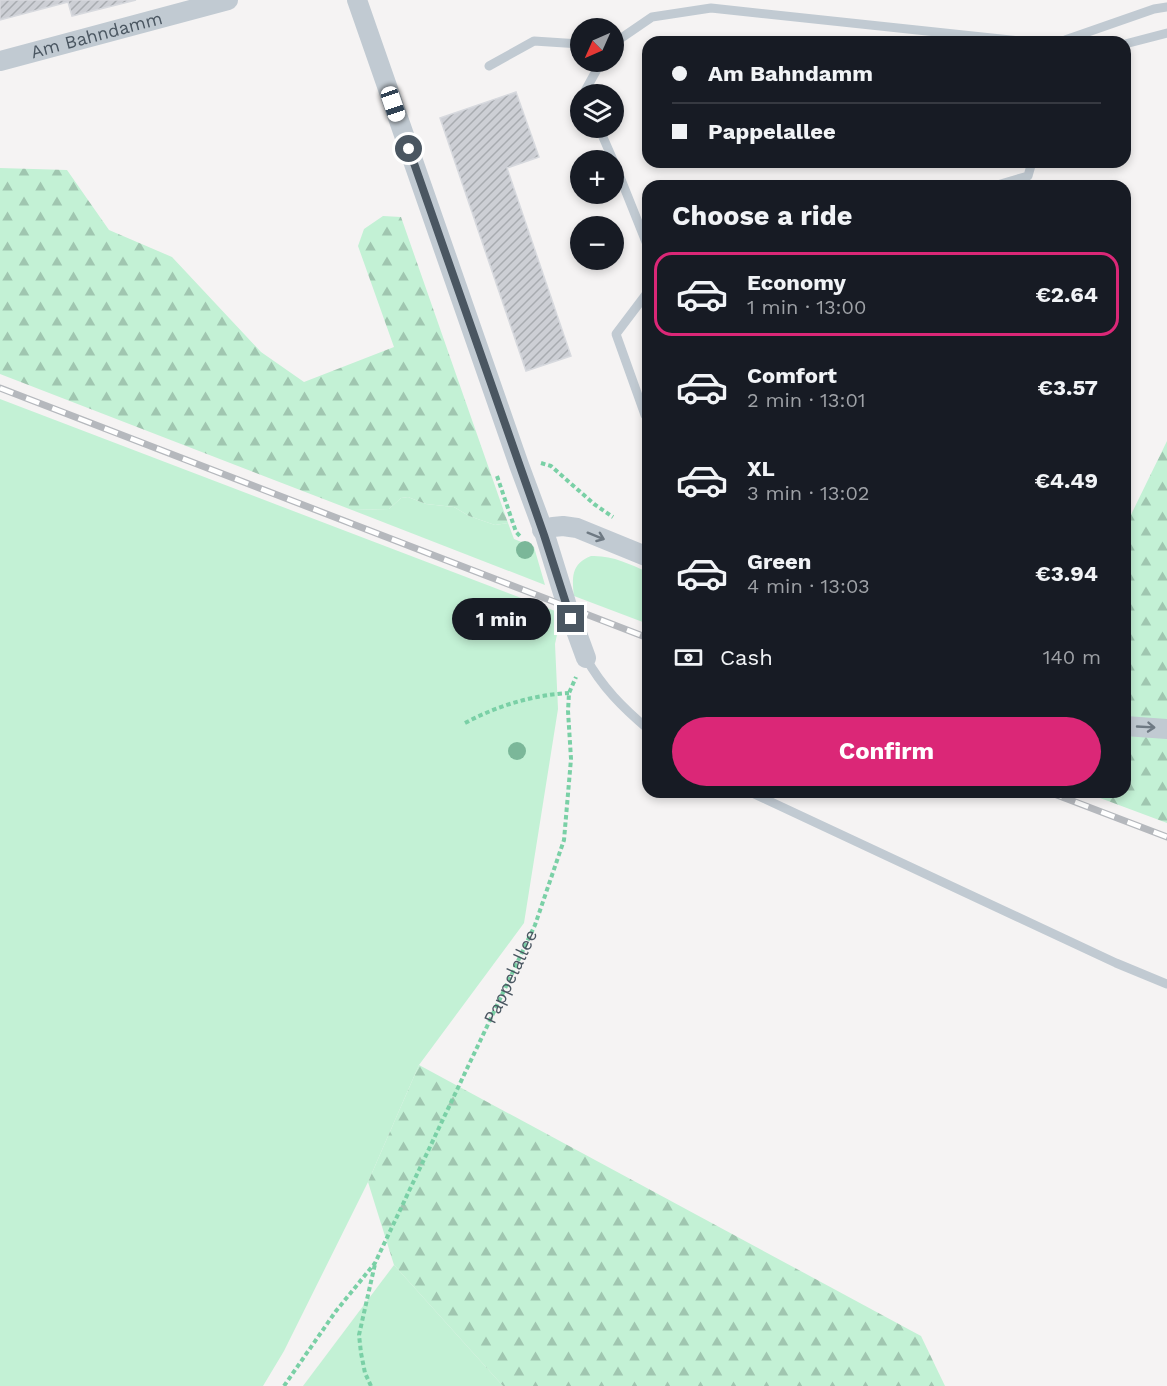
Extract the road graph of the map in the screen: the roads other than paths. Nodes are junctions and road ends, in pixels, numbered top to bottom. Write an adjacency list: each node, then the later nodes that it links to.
1 (228, 0): 10 (street, Am Bahndamm)
2 (357, 0): 18 (street)
3 (1167, 7): 7 (lane)
4 (1167, 33): 9 (lane)
5 (624, 36): 6 (lane)
6 (973, 36)
7 (1076, 36)
8 (570, 43): 11 (lane)
9 (1131, 43)
10 (0, 61)
11 (489, 66)
12 (1030, 168): 13 (lane)
13 (1014, 180)
14 (624, 188): 15 (lane)
15 (642, 232)
16 (642, 300): 17 (lane)
17 (642, 407)
18 (542, 530): 19 (street, one-way to 19); 20 (street)
19 (642, 555)
20 (586, 658): 21 (lane)
21 (642, 723)
22 (1131, 726): 23 (street, one-way to 23)
23 (1167, 729)
24 (763, 798): 25 (lane)
25 (1167, 984)

